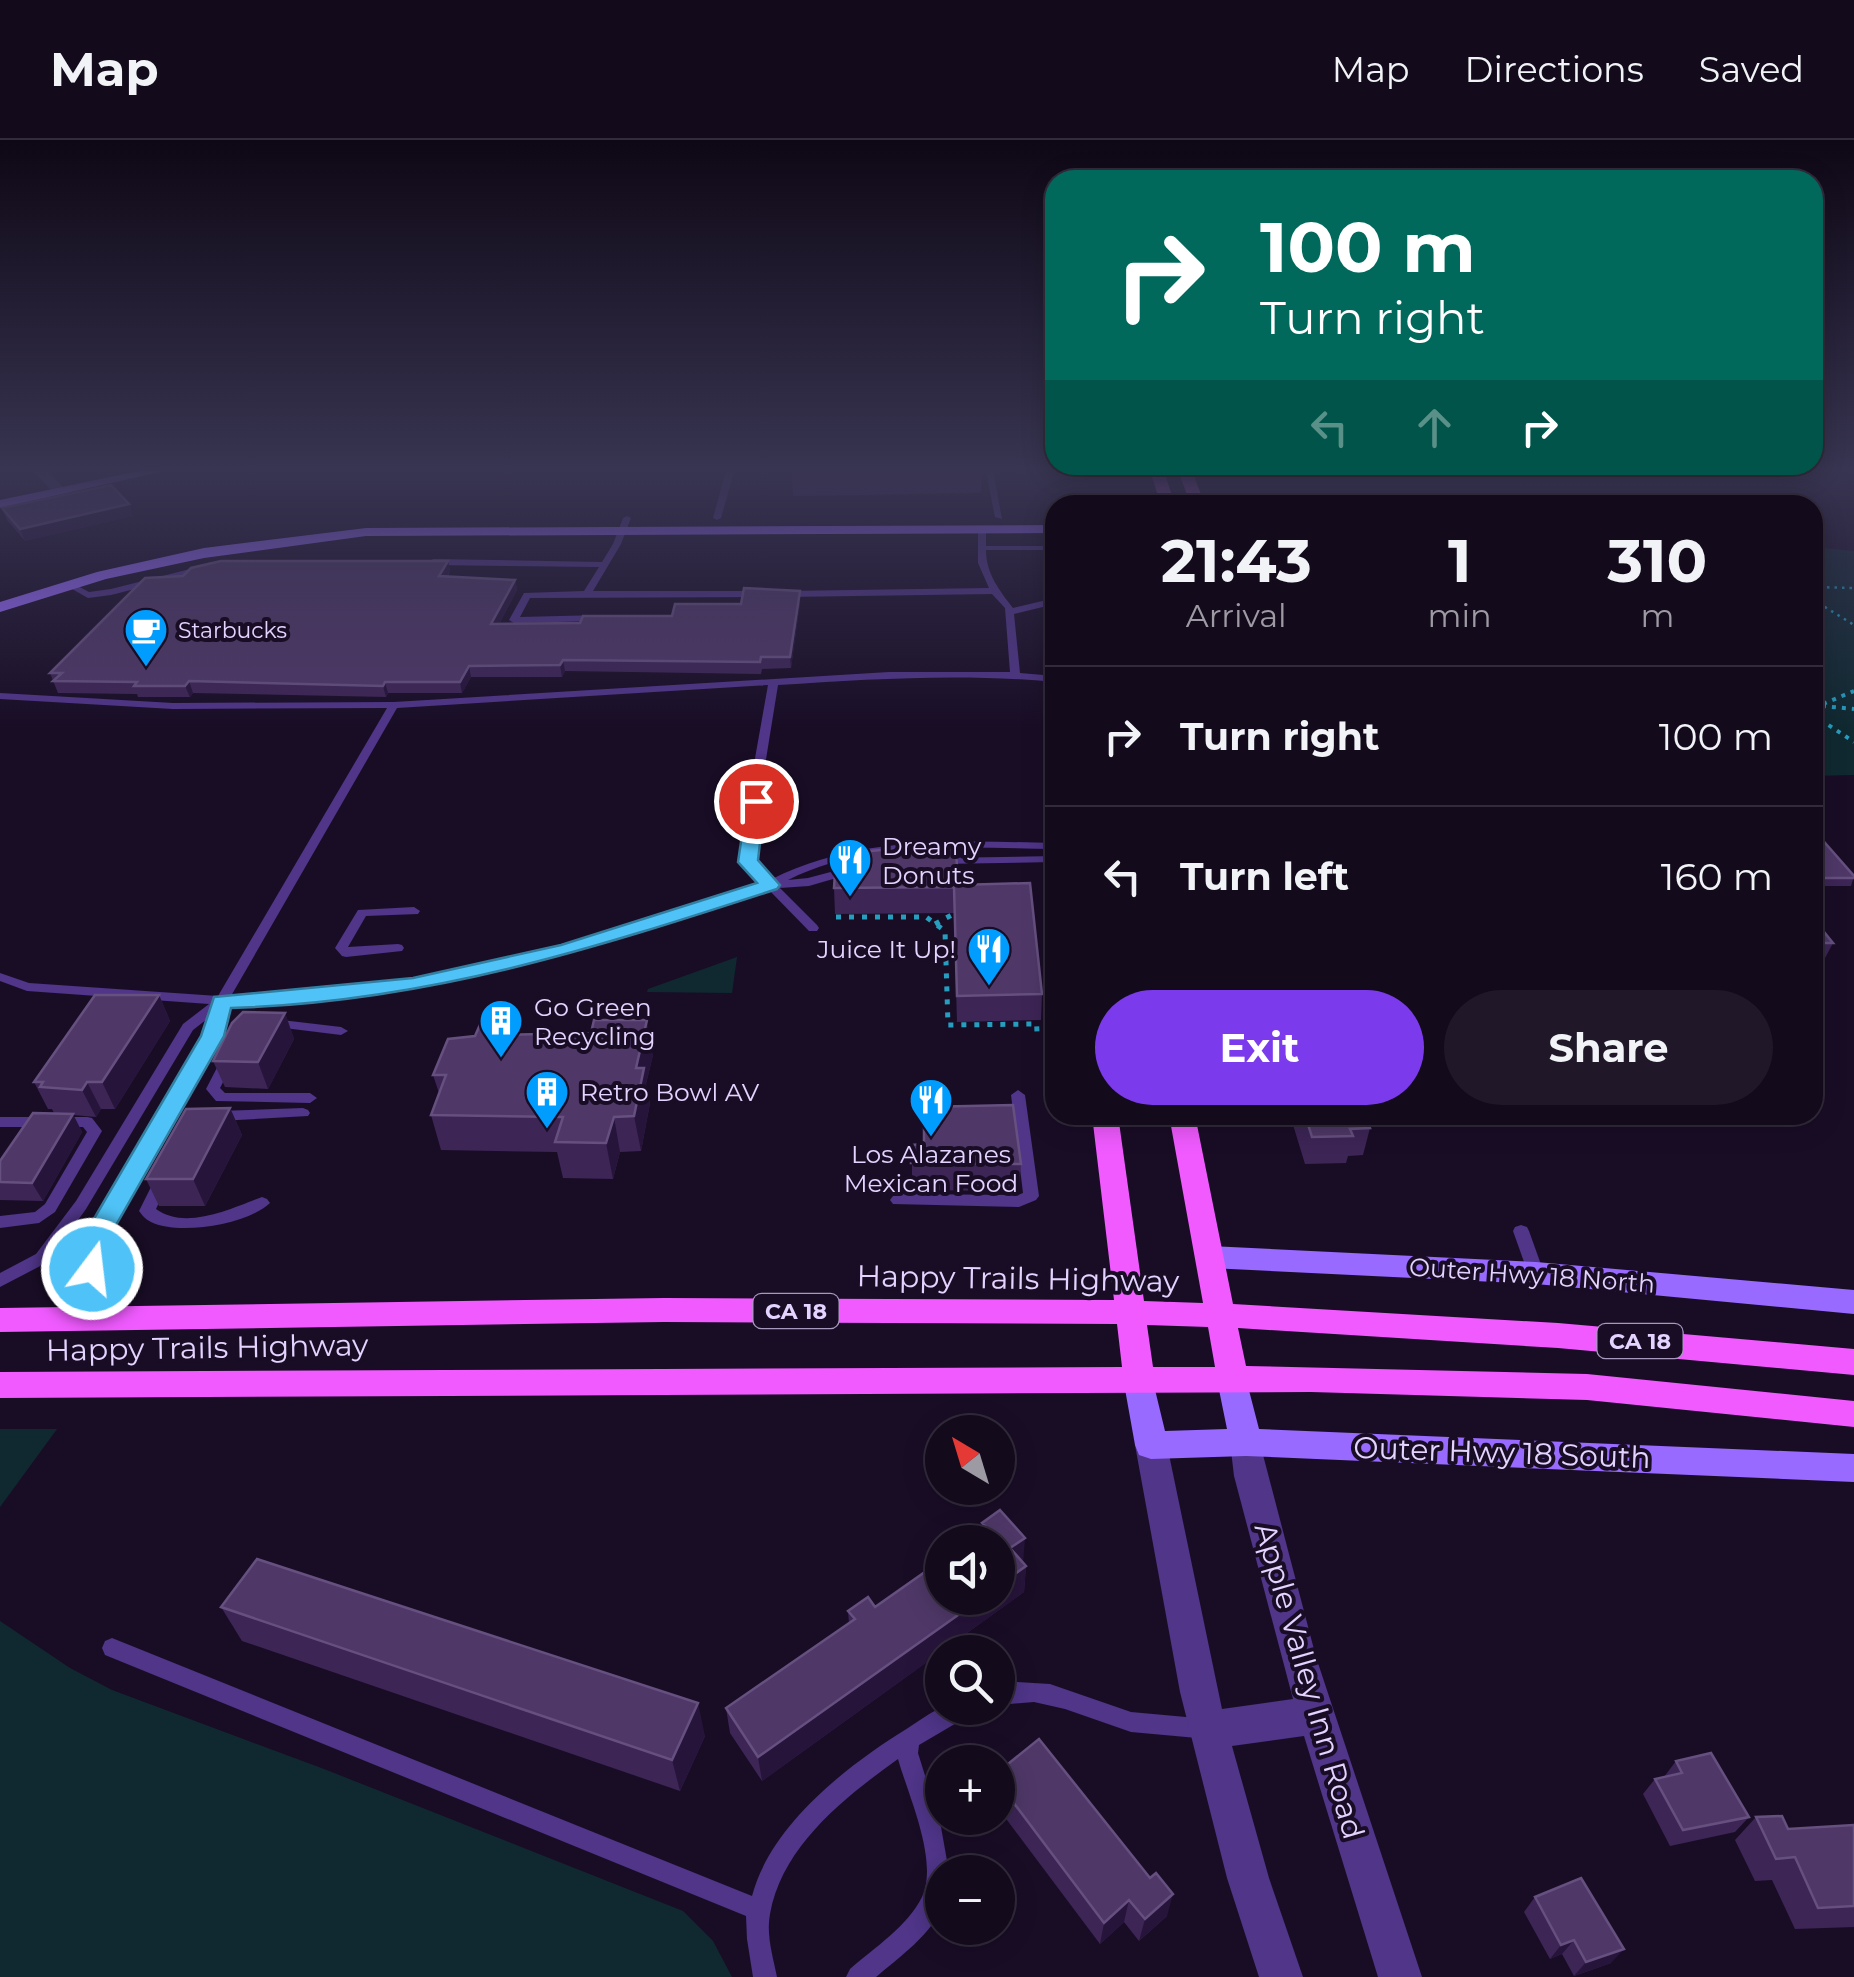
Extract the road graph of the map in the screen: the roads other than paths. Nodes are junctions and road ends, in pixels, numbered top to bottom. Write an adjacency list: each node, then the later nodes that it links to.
1 (139, 557): 10 (main road)
2 (188, 557): 8 (main road)
3 (606, 557): 6 (lane)
4 (982, 557): 9 (lane)
5 (428, 562): 6 (lane)
6 (602, 564): 11 (lane)
7 (207, 568): 8 (lane)
8 (70, 585): 15 (main road)
9 (994, 591): 12 (lane); 16 (lane)
10 (0, 593)
11 (587, 594): 12 (lane); 17 (lane)
12 (644, 594): 14 (lane)
13 (1045, 603): 16 (lane)
14 (640, 606)
15 (0, 607)
16 (1010, 612): 18 (lane)
17 (619, 618)
18 (1015, 674): 19 (lane); 20 (lane)
19 (1045, 678)
20 (774, 681): 22 (lane); 27 (lane)
21 (0, 696): 22 (lane)
22 (394, 705): 32 (lane)
23 (1045, 846): 27 (lane)
24 (1045, 859): 25 (lane)
25 (918, 862)
26 (886, 864): 27 (lane)
27 (770, 885): 29 (lane); 32 (lane)
28 (414, 910): 30 (lane)
29 (813, 928)
30 (398, 948)
31 (0, 977): 32 (lane)
32 (222, 1002): 48 (lane); 51 (lane)
33 (262, 1025): 34 (lane)
34 (341, 1032)
35 (239, 1038): 37 (lane)
36 (1018, 1095): 42 (lane)
37 (202, 1121)
38 (0, 1122): 44 (lane)
39 (1106, 1125): 50 (main road)
40 (1184, 1125): 46 (main road)
41 (165, 1172): 43 (lane)
42 (898, 1200)
43 (262, 1203)
44 (0, 1222)
45 (1520, 1231): 47 (lane)
46 (1210, 1257): 47 (main road, Outer Hwy 18 North); 52 (main road)
47 (1536, 1273): 49 (main road, Outer Hwy 18 North)
48 (0, 1281)
49 (1854, 1302)
50 (1130, 1313): 51 (main road, Happy Trails Highway / CA 18); 52 (main road, Happy Trails Highway / CA 18); 55 (main road)
51 (124, 1318): 53 (main road, Happy Trails Highway / CA 18)
52 (1224, 1318): 54 (main road, Happy Trails Highway / CA 18); 56 (main road)
53 (0, 1320)
54 (1854, 1362)
55 (1138, 1378): 56 (main road, Happy Trails Highway / CA 18); 57 (main road, Happy Trails Highway / CA 18); 60 (main road)
56 (1234, 1380): 58 (main road, Happy Trails Highway / CA 18); 59 (main road, Apple Valley Inn Road)
57 (0, 1385)
58 (1854, 1414)
59 (1246, 1442): 60 (main road, Outer Hwy 18 South); 61 (main road, Outer Hwy 18 South); 64 (street, Apple Valley Inn Road)
60 (1151, 1446): 66 (street)
61 (1854, 1468)
62 (112, 1648): 68 (lane)
63 (1015, 1691): 66 (lane)
64 (1316, 1715): 66 (street); 72 (street, Apple Valley Inn Road)
65 (935, 1725): 67 (lane)
66 (1209, 1730): 71 (street)
67 (909, 1741): 68 (lane); 70 (lane)
68 (759, 1910): 69 (lane)
69 (765, 1977)
70 (858, 1977)
71 (1281, 1977)
72 (1400, 1977)

